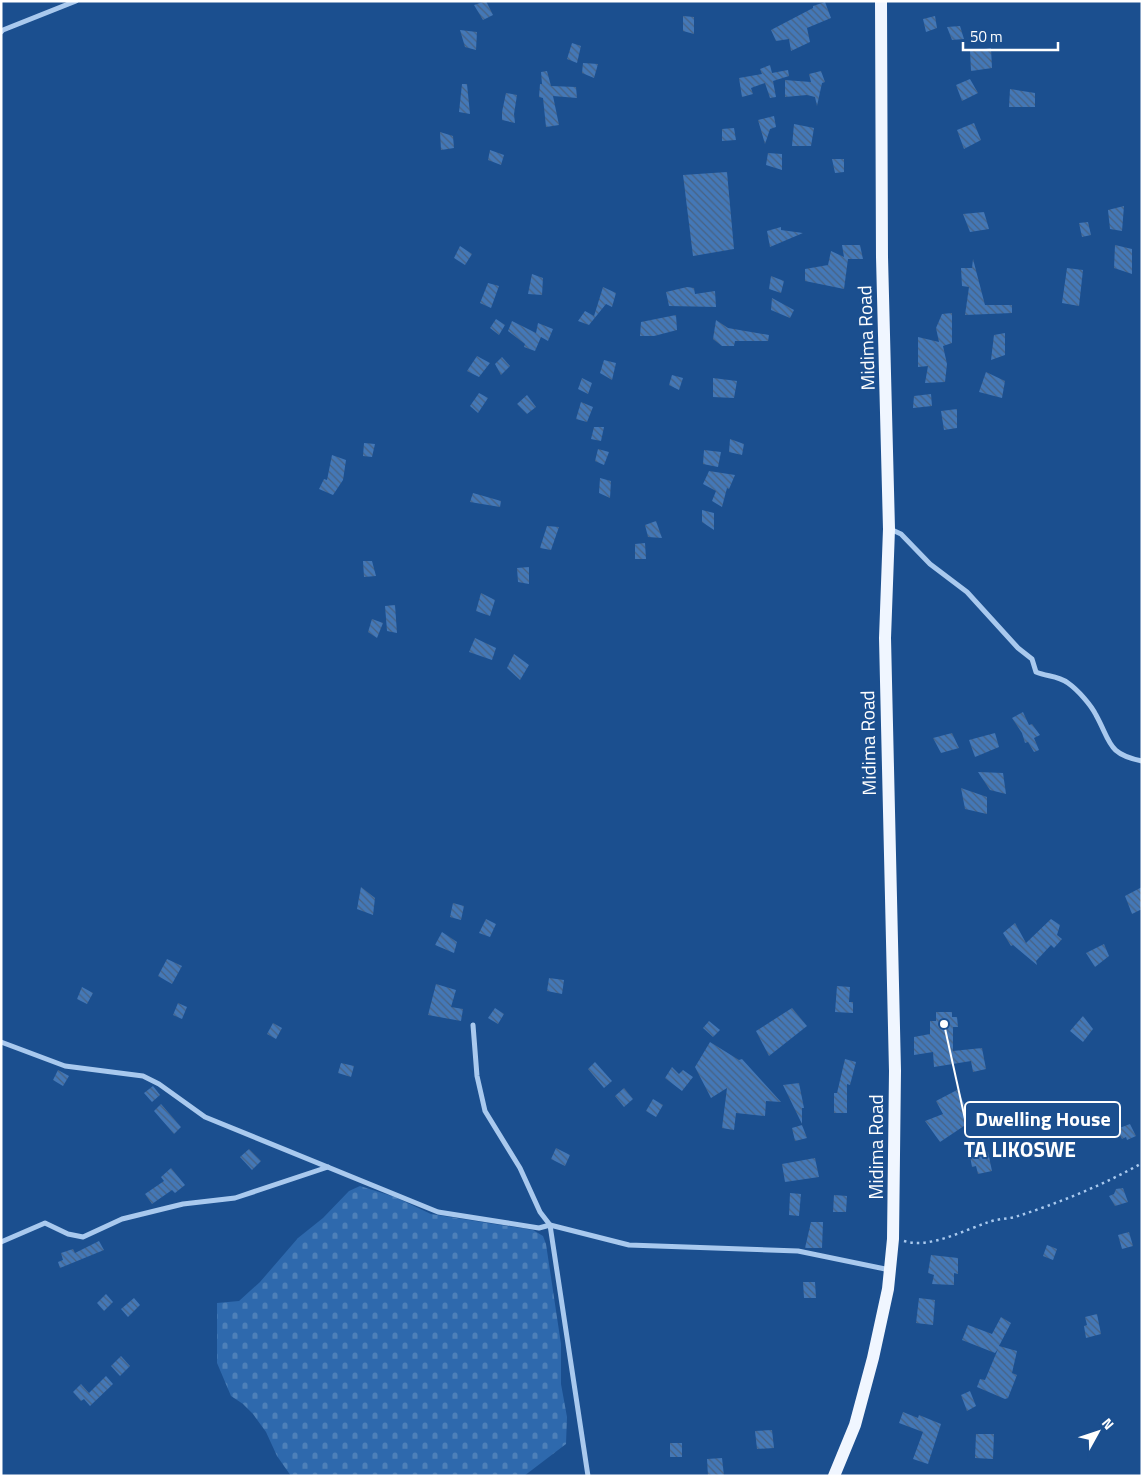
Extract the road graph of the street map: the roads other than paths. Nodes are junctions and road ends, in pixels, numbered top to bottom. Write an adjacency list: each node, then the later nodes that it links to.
1 (76, 1): 3 (street)
2 (881, 1): 4 (main road, Midima Road)
3 (1, 32)
4 (890, 529): 5 (street); 11 (main road, Midima Road)
5 (1142, 761)
6 (473, 1024): 9 (street)
7 (1, 1042): 8 (street)
8 (328, 1166): 9 (street); 10 (street)
9 (550, 1225): 11 (street); 12 (street)
10 (1, 1242)
11 (891, 1271): 13 (main road, Midima Road)
12 (588, 1476)
13 (834, 1476)

